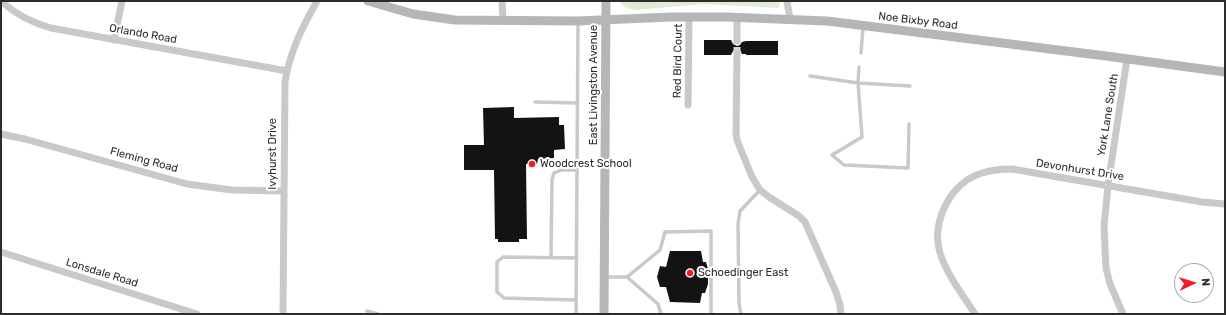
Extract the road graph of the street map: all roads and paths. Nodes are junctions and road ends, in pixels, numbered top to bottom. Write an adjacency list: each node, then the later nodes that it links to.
1 (122, 1): 15 (street)
2 (317, 1): 21 (street, Ivyhurst Drive)
3 (368, 1): 11 (street, Noe Bixby Road)
4 (502, 1): 11 (street)
5 (606, 1): 12 (street, East Livingston Avenue)
6 (787, 1): 10 (street)
7 (1, 2): 15 (street, Orlando Road)
8 (689, 17): 9 (street, Noe Bixby Road); 12 (street, Noe Bixby Road); 28 (street, Red Bird Court)
9 (737, 17): 10 (street, Noe Bixby Road); 16 (street)
10 (790, 19): 14 (street, Noe Bixby Road)
11 (503, 20): 13 (street, Noe Bixby Road)
12 (606, 20): 13 (street, Noe Bixby Road); 39 (street, East Livingston Avenue)
13 (578, 21): 27 (lane)
14 (863, 26): 17 (lane); 19 (street, Noe Bixby Road)
15 (114, 40): 21 (street, Orlando Road)
16 (737, 40)
17 (860, 53)
18 (737, 54): 33 (street)
19 (1127, 59): 22 (street, Noe Bixby Road); 32 (street, York Lane South)
20 (859, 67): 24 (lane)
21 (287, 71): 34 (street, Ivyhurst Drive)
22 (1225, 72)
23 (810, 76): 24 (lane)
24 (858, 83): 25 (lane); 29 (lane)
25 (910, 86)
26 (535, 102): 27 (lane)
27 (578, 103): 31 (lane)
28 (688, 105)
29 (909, 124)
30 (1, 134): 34 (street, Fleming Road)
31 (577, 170): 37 (lane); 38 (lane)
32 (1108, 185): 35 (street, Devonhurst Drive); 52 (street, Devonhurst Drive); 53 (street, York Lane South)
33 (760, 190): 50 (lane); 51 (street)
34 (284, 192): 44 (street, Ivyhurst Drive)
35 (1225, 204)
36 (1, 252): 43 (street, Lonsdale Road)
37 (552, 257): 38 (lane); 41 (lane)
38 (577, 258): 41 (lane)
39 (604, 277): 40 (lane); 47 (street, East Livingston Avenue)
40 (627, 277): 48 (lane); 49 (lane)
41 (576, 300): 46 (lane)
42 (368, 311): 45 (lane)
43 (197, 314)
44 (283, 314)
45 (378, 314)
46 (576, 314)
47 (604, 314)
48 (662, 314)
49 (711, 314)
50 (741, 314)
51 (841, 314)
52 (976, 314)
53 (1122, 314)

